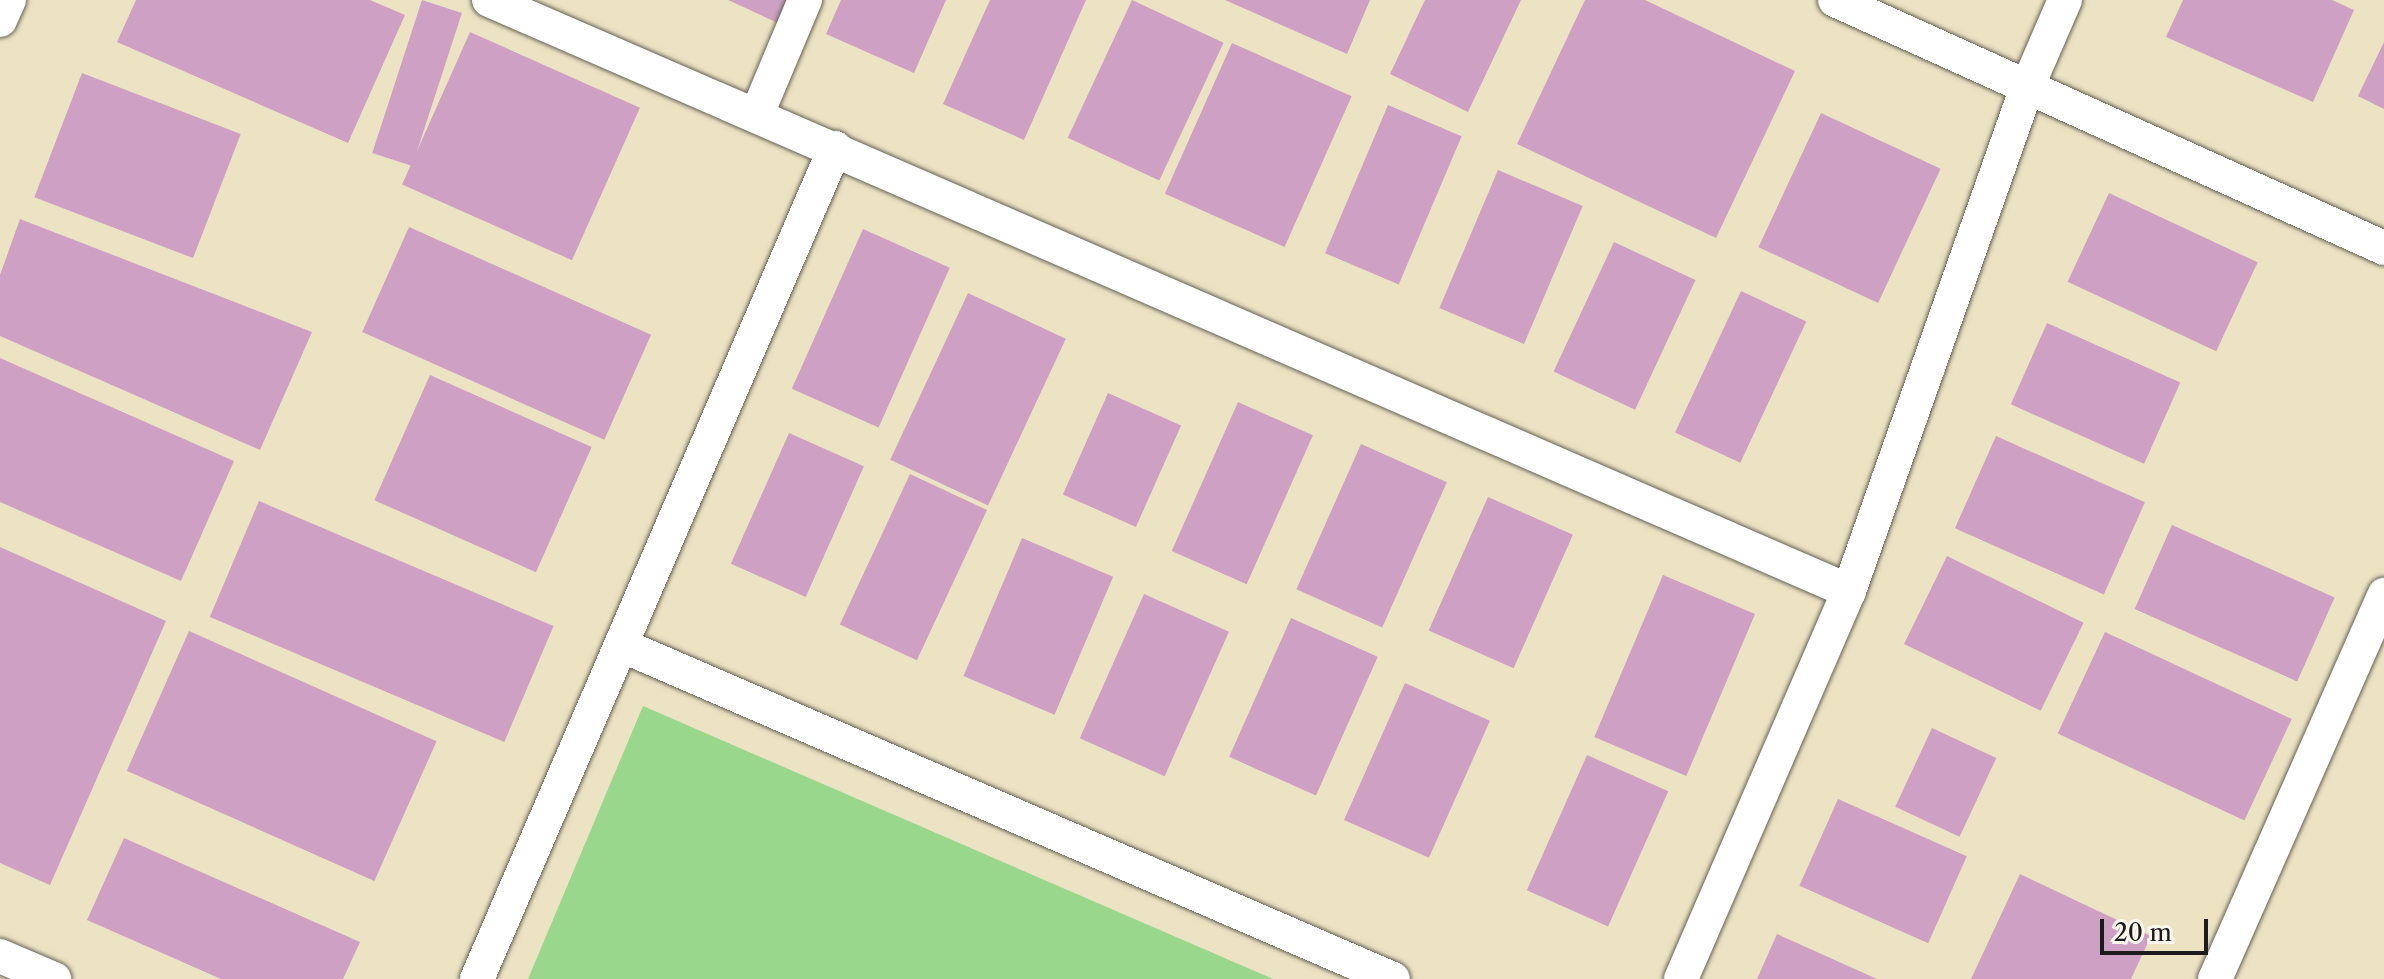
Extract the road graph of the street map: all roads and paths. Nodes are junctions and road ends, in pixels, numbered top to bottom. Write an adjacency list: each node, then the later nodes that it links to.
1 (9, 0): 6 (street)
2 (489, 0): 8 (street)
3 (805, 0): 8 (street)
4 (1835, 0): 7 (street)
5 (2065, 0): 7 (street)
6 (0, 20)
7 (2026, 90): 10 (street); 11 (street)
8 (757, 114): 9 (street)
9 (835, 148): 11 (street); 13 (street)
10 (2384, 248)
11 (1849, 591): 18 (street)
12 (2384, 595): 19 (street)
13 (621, 645): 16 (street); 17 (street)
14 (0, 956): 15 (street)
15 (54, 979)
16 (477, 979)
17 (1393, 979)
18 (1681, 979)
19 (2215, 979)

